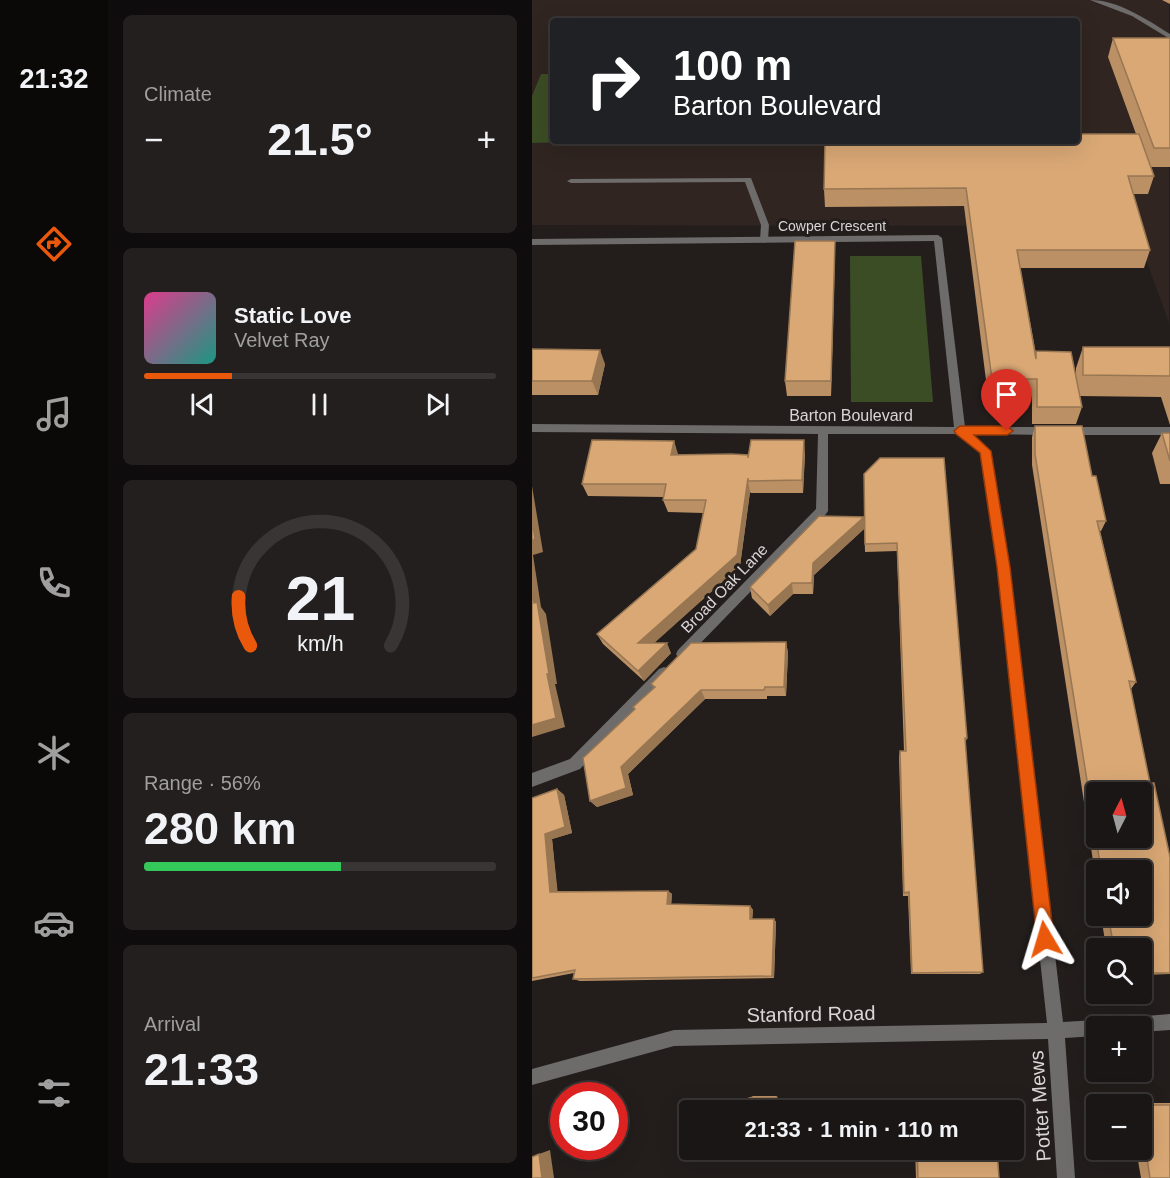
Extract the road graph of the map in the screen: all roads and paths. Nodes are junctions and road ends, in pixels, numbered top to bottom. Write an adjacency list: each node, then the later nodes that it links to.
1 (1093, 0): 2 (street)
2 (1170, 37)
3 (571, 181): 4 (street)
4 (764, 240): 5 (street, Cowper Crescent); 8 (street, Cowper Crescent)
5 (532, 242)
6 (532, 429): 7 (street, Barton Boulevard)
7 (823, 430): 8 (street, Barton Boulevard); 10 (street, Broad Oak Lane)
8 (960, 431): 9 (street, Barton Boulevard); 14 (street, Potter Mews)
9 (1170, 431)
10 (532, 780)
11 (1170, 1022): 12 (street)
12 (1152, 1023)
13 (1086, 1029): 14 (street, Stanford Road)
14 (1056, 1031): 15 (street, Stanford Road); 16 (street, Potter Mews)
15 (537, 1073)
16 (1066, 1178)

